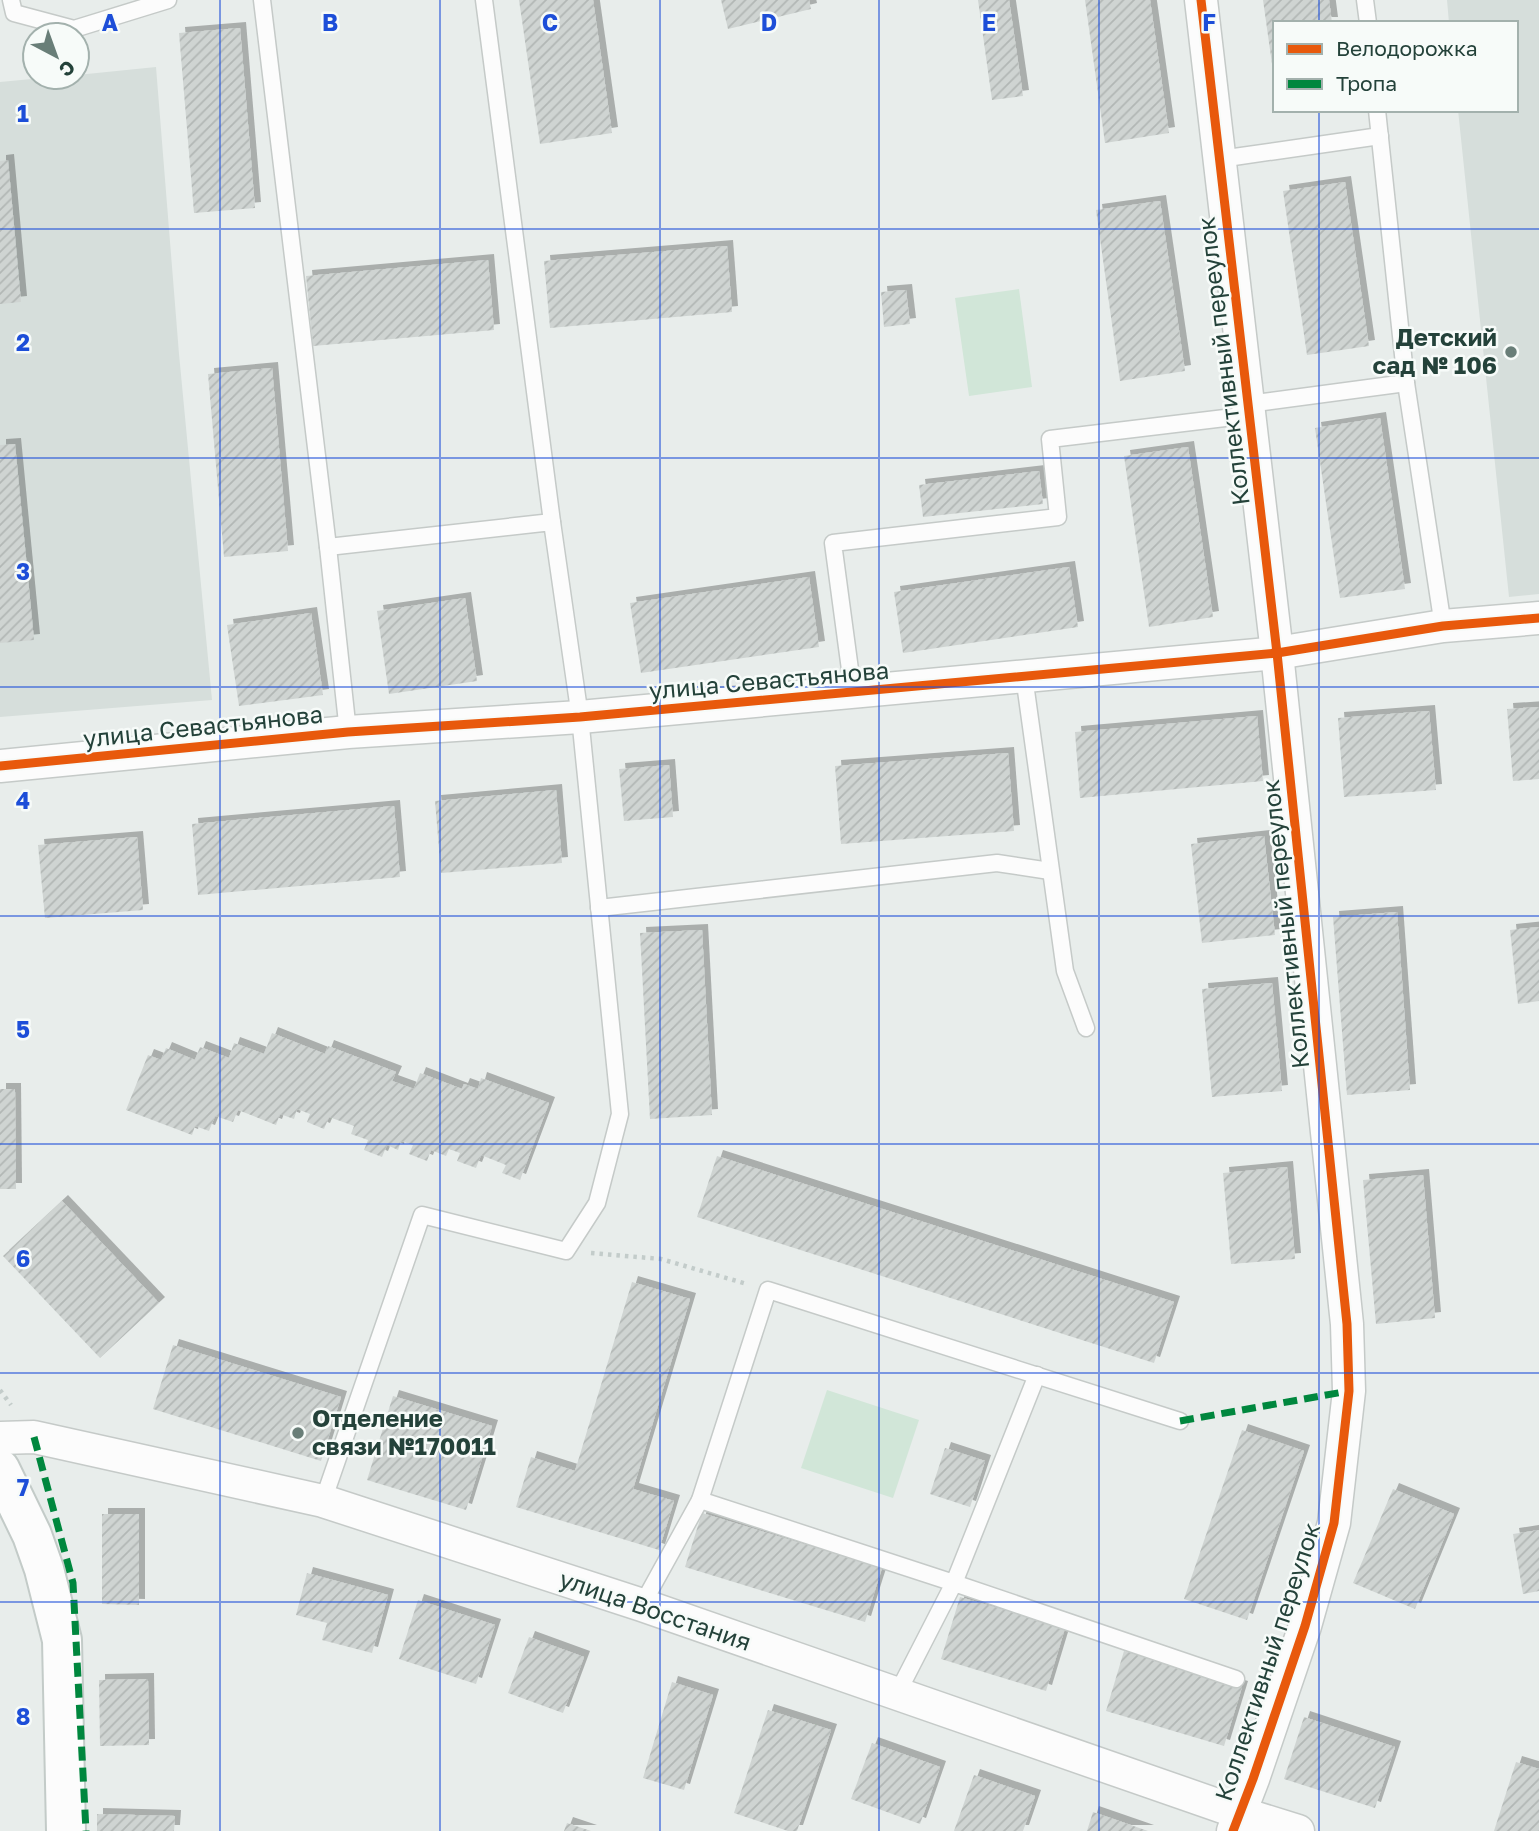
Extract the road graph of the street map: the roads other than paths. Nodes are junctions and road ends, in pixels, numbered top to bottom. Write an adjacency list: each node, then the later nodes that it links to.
1 (11, 0): 2 (lane)
2 (168, 0)
3 (262, 0): 14 (lane)
4 (485, 0): 13 (lane)
5 (1201, 0): 10 (street, Коллективный переулок)
6 (1365, 0): 7 (lane)
7 (1368, 21)
8 (1377, 112): 9 (lane)
9 (1380, 136): 10 (lane); 11 (lane)
10 (1220, 159): 12 (street, Коллективный переулок)
11 (1406, 383): 12 (lane); 16 (lane)
12 (1249, 409): 17 (street, Коллективный переулок); 19 (lane)
13 (552, 522): 14 (lane); 20 (lane)
14 (328, 547): 21 (lane)
15 (1539, 618): 16 (street, улица Севастьянова)
16 (1443, 626): 17 (street, улица Севастьянова)
17 (1277, 653): 18 (street, улица Севастьянова); 36 (street, Коллективный переулок)
18 (1024, 676): 19 (street, улица Севастьянова); 23 (lane)
19 (853, 692): 20 (street, улица Севастьянова)
20 (580, 718): 21 (street, улица Севастьянова); 24 (lane)
21 (348, 732): 22 (street, улица Севастьянова)
22 (0, 766)
23 (1050, 870): 24 (lane); 25 (lane)
24 (599, 908): 31 (lane)
25 (1086, 1028)
26 (1037, 1375): 27 (lane); 30 (lane); 32 (lane)
27 (1180, 1421)
28 (0, 1438): 31 (street, улица Восстания)
29 (0, 1469): 37 (main road)
30 (699, 1500): 32 (lane); 33 (lane)
31 (323, 1501): 33 (street, улица Восстания)
32 (954, 1583): 34 (lane); 35 (lane)
33 (642, 1605): 35 (street, улица Восстания)
34 (1236, 1679)
35 (897, 1694): 36 (street, улица Восстания)
36 (1237, 1822): 38 (street, улица Восстания)
37 (66, 1831)
38 (1298, 1831)

